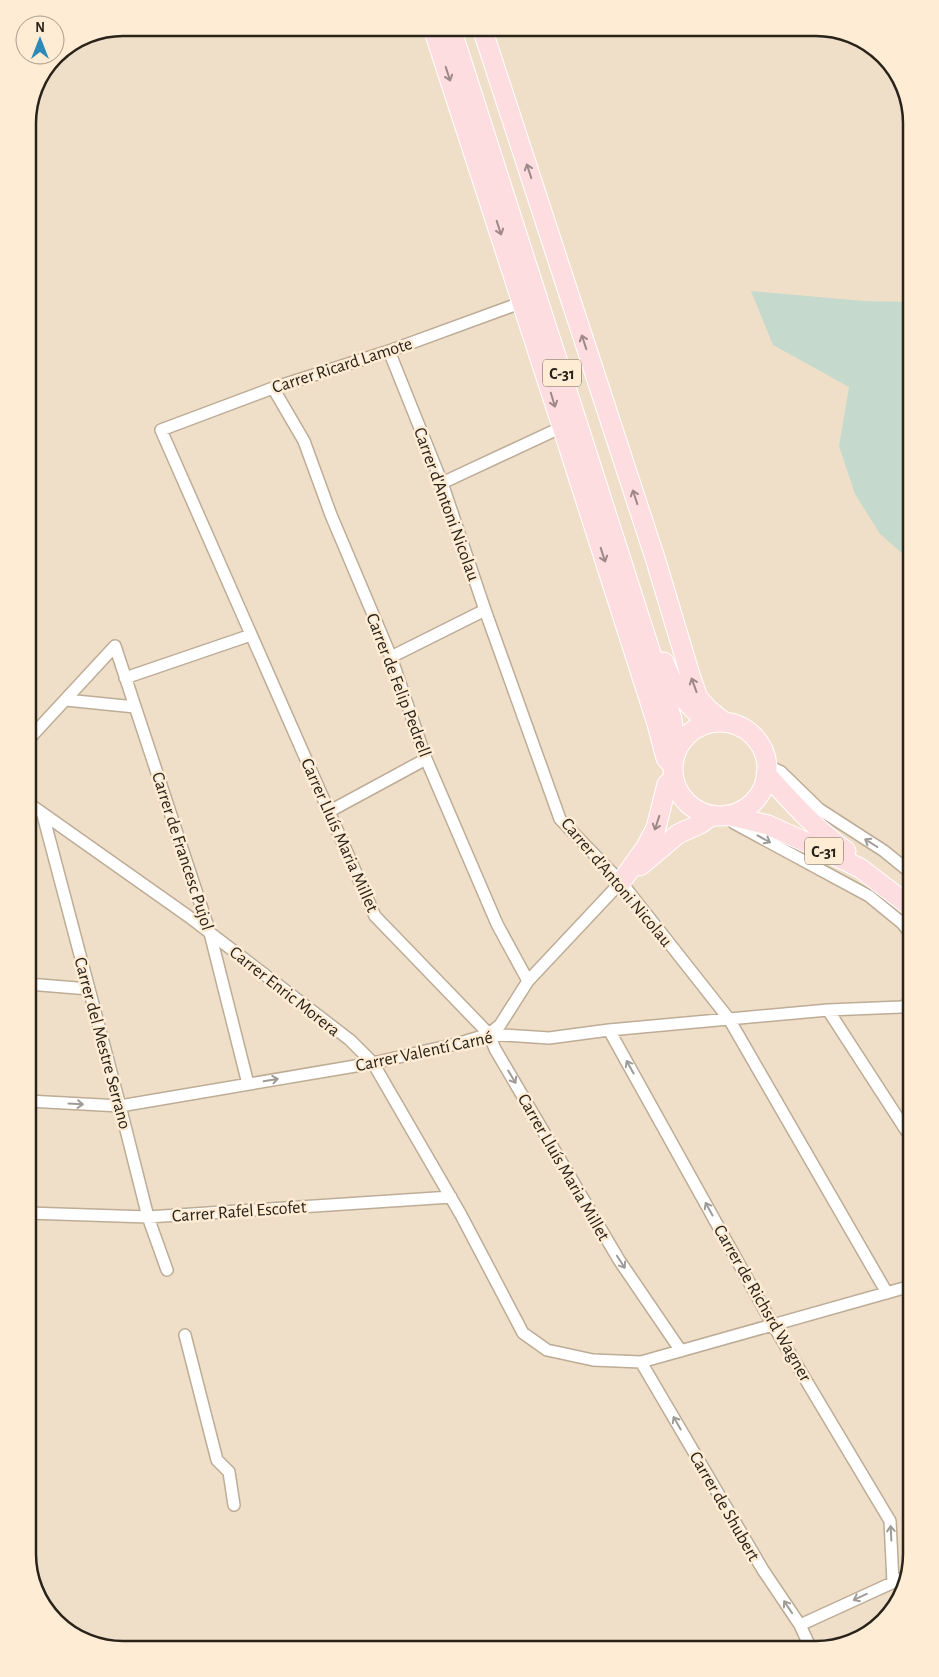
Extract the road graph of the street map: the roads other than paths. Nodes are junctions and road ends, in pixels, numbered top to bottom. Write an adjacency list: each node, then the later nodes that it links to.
1 (436, 36): 5 (main road, one-way to 5)
2 (454, 36): 20 (main road, C-31)
3 (462, 36): 17 (main road, C-31)
4 (485, 36): 17 (main road, one-way to 4)
5 (523, 302): 6 (street, Carrer Ricard Lamote); 8 (main road, one-way to 8)
6 (389, 351): 7 (street, Carrer Ricard Lamote); 10 (street, Carrer d'Antoni Nicolau)
7 (273, 388): 9 (street, Carrer Ricard Lamote); 13 (street, Carrer de Felip Pedrell)
8 (562, 427): 10 (street); 20 (main road, one-way to 20)
9 (161, 430): 12 (street, Carrer Lluís Maria Millet)
10 (442, 483): 11 (street, Carrer d'Antoni Nicolau)
11 (485, 610): 13 (street); 27 (street, Carrer d'Antoni Nicolau)
12 (251, 635): 14 (street); 23 (street, Carrer Lluís Maria Millet)
13 (391, 657): 19 (street, Carrer de Felip Pedrell)
14 (125, 678): 15 (street, Carrer de Francesc Pujol); 16 (street, Carrer de Francesc Pujol)
15 (66, 700): 16 (street); 18 (street, Carrer de Francesc Pujol)
16 (135, 707): 31 (street, Carrer de Francesc Pujol)
17 (716, 723): 20 (main road); 21 (main road, C-31)
18 (36, 732)
19 (426, 759): 23 (street); 32 (street, Carrer de Felip Pedrell)
20 (674, 766): 25 (main road, C-31); 27 (main road, one-way to 27)
21 (766, 770): 25 (main road); 26 (street, one-way to 21); 28 (main road, C-31)
22 (36, 809): 24 (street, Carrer Enric Morera)
23 (330, 811): 39 (street, Carrer Lluís Maria Millet)
24 (43, 815): 31 (street, Carrer Enric Morera); 34 (street, Carrer del Mestre Serrano)
25 (720, 815): 27 (main road); 29 (main road, C-31); 30 (street, one-way to 30)
26 (903, 866)
27 (622, 882): 32 (street); 37 (street, Carrer d'Antoni Nicolau)
28 (903, 889)
29 (903, 900)
30 (903, 924)
31 (210, 933): 40 (street, Carrer Enric Morera); 41 (street, Carrer de Francesc Pujol)
32 (528, 981): 39 (street)
33 (36, 985): 34 (street)
34 (89, 989): 43 (street, Carrer del Mestre Serrano)
35 (903, 1006): 36 (street, Carrer Valentí Carné)
36 (828, 1010): 37 (street, Carrer Valentí Carné); 44 (street)
37 (729, 1019): 38 (street, Carrer Valentí Carné); 50 (street, Carrer d'Antoni Nicolau)
38 (609, 1030): 39 (street, Carrer Valentí Carné); 51 (street, Carrer de Richsrd Wagner, one-way to 38)
39 (489, 1034): 40 (street, Carrer Valentí Carné); 53 (street, Carrer Lluís Maria Millet, one-way to 53)
40 (373, 1063): 41 (street, Carrer Valentí Carné, one-way to 40); 45 (street, Carrer Enric Morera)
41 (248, 1084): 43 (street, Carrer Valentí Carné)
42 (36, 1101): 43 (street, Carrer Valentí Carné, one-way to 43)
43 (120, 1106): 47 (street, Carrer del Mestre Serrano)
44 (903, 1124)
45 (451, 1197): 47 (street, Carrer Rafel Escofet); 54 (street, Carrer Enric Morera)
46 (36, 1213): 47 (street, Carrer Rafel Escofet)
47 (148, 1217): 48 (street, Carrer del Mestre Serrano)
48 (166, 1270)
49 (903, 1289): 50 (street, Carrer Enric Morera)
50 (887, 1293): 51 (street, Carrer Enric Morera)
51 (773, 1325): 53 (street, Carrer Enric Morera); 57 (street, Carrer de Richsrd Wagner, one-way to 51)
52 (185, 1335): 55 (street)
53 (681, 1351): 54 (street, Carrer Enric Morera)
54 (641, 1362): 58 (street, Carrer de Shubert, one-way to 54)
55 (234, 1505)
56 (899, 1580): 57 (street)
57 (893, 1582): 58 (street, one-way to 58)
58 (800, 1625): 59 (street, Carrer de Shubert)
59 (807, 1641)

